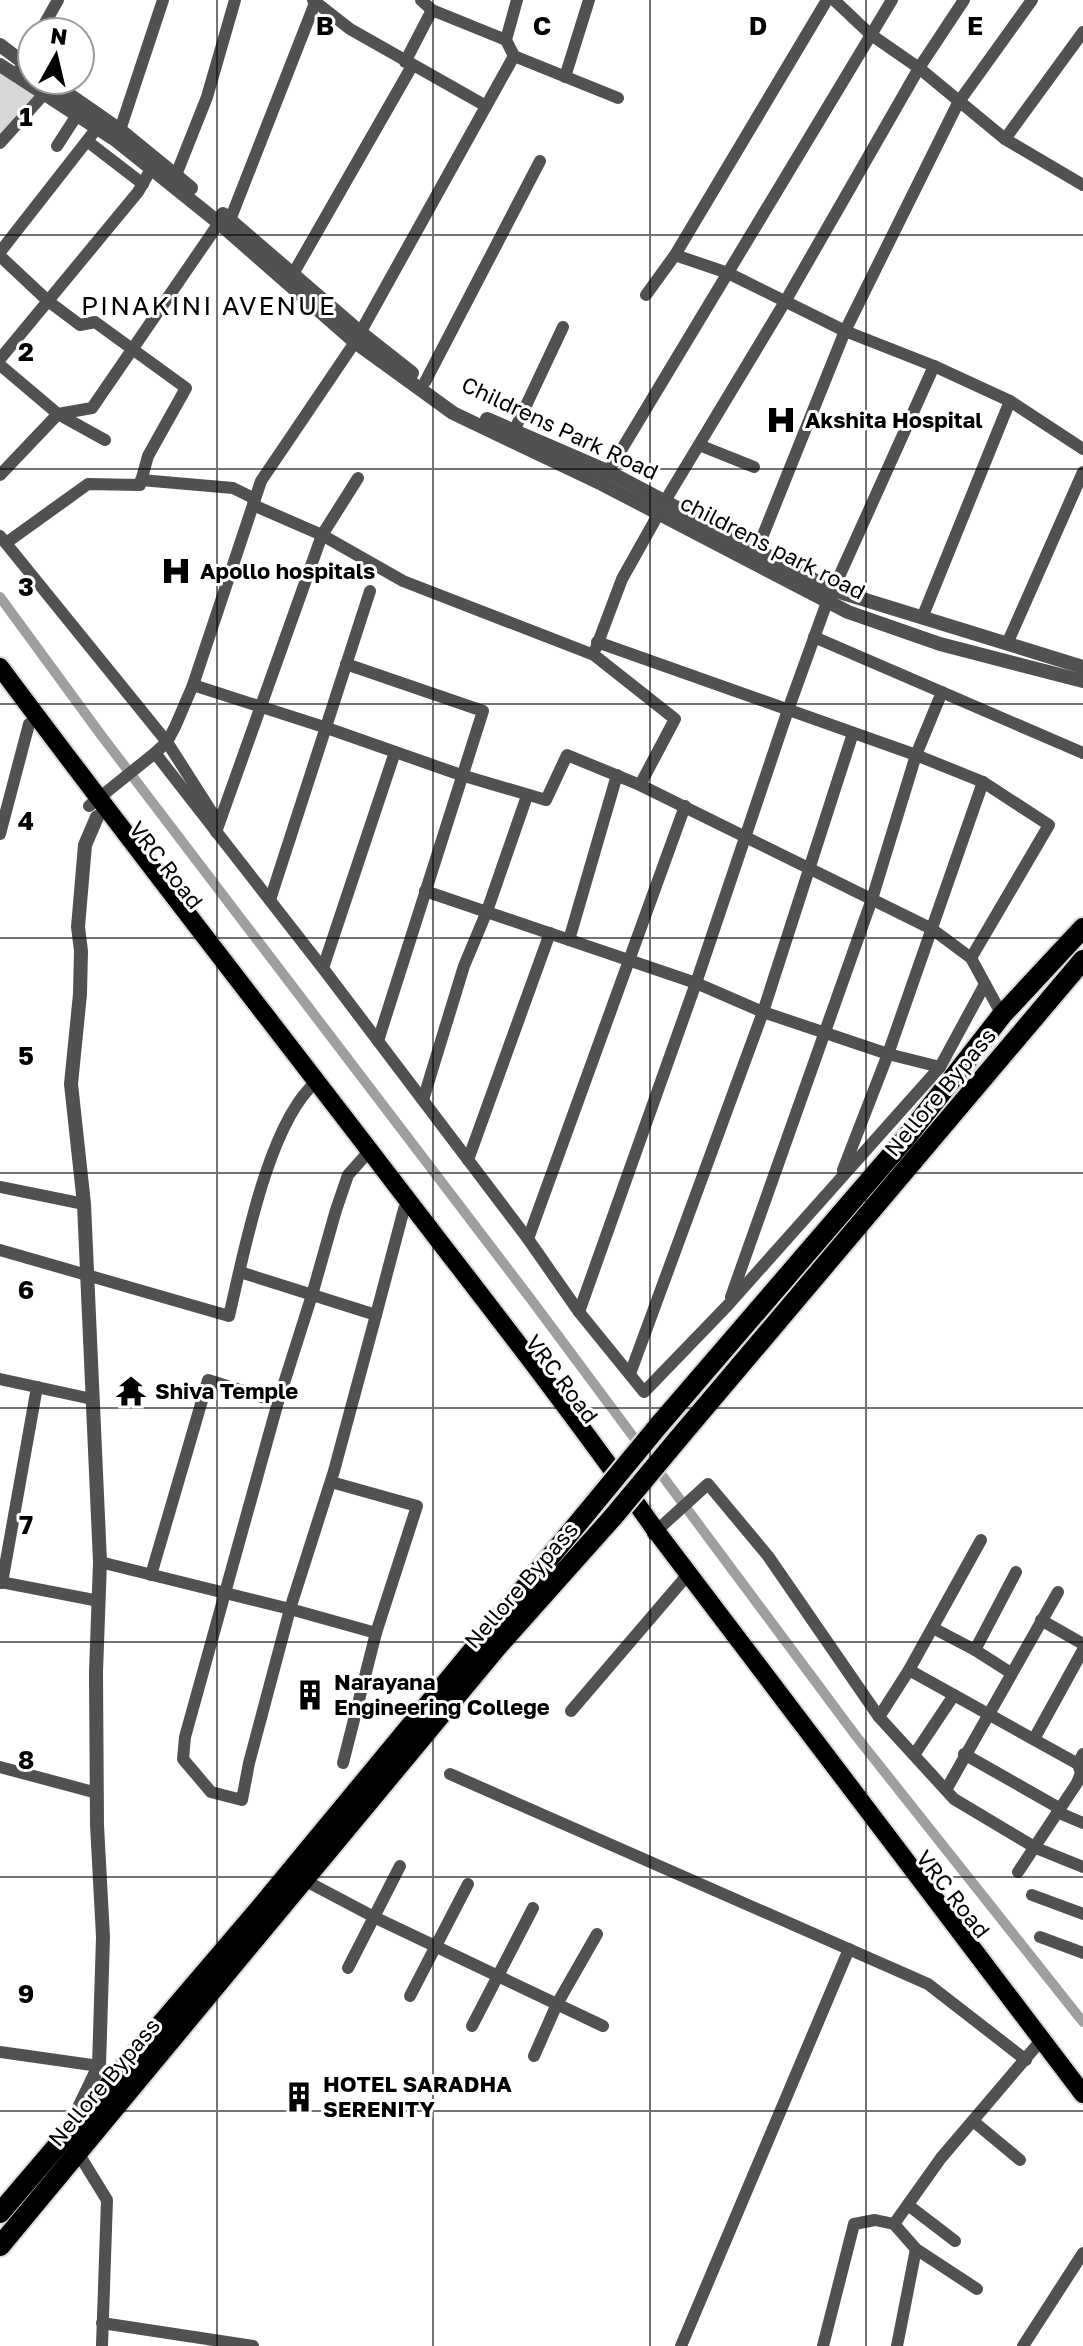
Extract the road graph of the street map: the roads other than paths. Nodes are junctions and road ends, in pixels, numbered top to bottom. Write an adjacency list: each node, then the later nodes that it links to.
1 (163, 0): 31 (street)
2 (235, 0): 39 (street)
3 (421, 0): 13 (street)
4 (444, 0): 13 (street)
5 (517, 0): 16 (street)
6 (589, 0): 22 (street)
7 (827, 0): 44 (street)
8 (834, 0): 15 (street)
9 (892, 0): 15 (street)
10 (964, 0): 21 (street)
11 (1032, 0): 27 (street)
12 (314, 1): 20 (street); 42 (street)
13 (436, 12): 16 (street); 20 (street)
14 (1083, 32): 32 (street)
15 (870, 34): 21 (street); 46 (street)
16 (506, 40): 18 (street)
17 (0, 45): 19 (street)
18 (514, 56): 22 (street); 28 (street)
19 (16, 61)
20 (408, 64): 28 (street); 47 (street)
21 (919, 68): 27 (street); 49 (street)
22 (565, 77): 26 (street)
23 (39, 96): 34 (street)
24 (56, 96): 29 (street)
25 (61, 96): 31 (street)
26 (618, 98)
27 (958, 103): 32 (street); 52 (street)
28 (486, 106): 53 (street)
29 (77, 115): 30 (street); 35 (street)
30 (97, 128): 33 (street); 38 (street)
31 (120, 130): 39 (street)
32 (1005, 139): 40 (street)
33 (87, 141): 41 (street); 43 (street)
34 (0, 143)
35 (57, 146)
36 (540, 161): 58 (street)
37 (1083, 167): 40 (street)
38 (151, 169): 41 (street); 42 (street)
39 (176, 175): 42 (street)
40 (1078, 182)
41 (143, 184): 50 (street)
42 (227, 226): 45 (street, childrens park road); 54 (street)
43 (0, 254): 50 (street)
44 (675, 255): 46 (street); 48 (street)
45 (269, 260): 47 (street, Childrens Park Road); 53 (street, childrens park road)
46 (728, 273): 49 (street); 68 (street)
47 (293, 274): 53 (street, Childrens Park Road)
48 (646, 295)
49 (786, 300): 52 (street); 63 (street)
50 (48, 301): 54 (street); 55 (street)
51 (563, 327): 61 (street)
52 (845, 331): 57 (street); 75 (street)
53 (358, 337): 58 (street, Childrens Park Road); 68 (street, childrens park road); 71 (street)
54 (133, 349): 60 (street); 70 (street)
55 (0, 359)
56 (0, 365): 60 (street)
57 (934, 366): 59 (street); 77 (street)
58 (425, 382): 61 (street, Childrens Park Road)
59 (1010, 401): 64 (street); 78 (street)
60 (58, 414): 62 (street); 67 (street)
61 (514, 431): 68 (street, Childrens Park Road)
62 (105, 440)
63 (699, 445): 65 (street); 72 (street)
64 (1083, 449)
65 (754, 467)
66 (1083, 472): 80 (street)
67 (0, 475)
68 (604, 477): 72 (street, childrens park road)
69 (358, 478): 73 (street)
70 (141, 480): 71 (street); 74 (street)
71 (254, 502): 73 (street); 86 (street)
72 (662, 507): 75 (street, Childrens Park Road); 77 (street, childrens park road); 81 (street)
73 (322, 535): 81 (street); 89 (street)
74 (3, 539): 94 (street)
75 (757, 550): 77 (street, Childrens Park Road)
76 (370, 591): 82 (street)
77 (830, 596): 78 (street, Childrens Park Road); 79 (street); 85 (street, childrens park road)
78 (922, 618): 80 (street, Childrens Park Road)
79 (814, 637): 88 (street); 90 (street)
80 (1007, 644): 84 (street, Childrens Park Road)
81 (596, 649): 90 (street); 102 (street)
82 (346, 664): 92 (street); 99 (street)
83 (0, 667): 105 (main road)
84 (1083, 667)
85 (1083, 681)
86 (193, 685): 89 (street); 94 (street)
87 (0, 687): 91 (main road, VRC Road)
88 (942, 692): 96 (street); 97 (street)
89 (261, 707): 92 (street); 106 (street)
90 (788, 710): 93 (street); 108 (street)
91 (29, 724): 105 (main road, VRC Road); 107 (street)
92 (324, 727): 95 (street); 112 (street)
93 (853, 733): 97 (street); 109 (street)
94 (167, 742): 98 (street); 106 (street)
95 (395, 752): 99 (street); 121 (street)
96 (1083, 753)
97 (916, 755): 101 (street); 111 (street)
98 (150, 757): 105 (street); 106 (street)
99 (461, 775): 103 (street); 110 (street)
100 (617, 775): 102 (street); 103 (street); 117 (street)
101 (983, 782): 115 (street); 118 (street)
102 (640, 785): 104 (street)
103 (527, 796): 113 (street)
104 (685, 806): 108 (street); 120 (street)
105 (95, 807): 130 (main road, VRC Road); 136 (street)
106 (217, 827): 112 (street)
107 (0, 834)
108 (747, 836): 109 (street); 122 (street)
109 (809, 867): 111 (street); 124 (street)
110 (425, 891): 113 (street); 127 (street)
111 (872, 899): 115 (street); 126 (street)
112 (270, 900): 121 (street)
113 (487, 911): 116 (street); 131 (street)
114 (1083, 928): 125 (highway, Nellore Bypass)
115 (932, 929): 118 (street); 128 (street)
116 (550, 933): 117 (street); 133 (street)
117 (569, 940): 120 (street)
118 (971, 958): 123 (street)
119 (1083, 960): 190 (highway, Nellore Bypass, bridge)
120 (629, 962): 122 (street); 138 (street)
121 (323, 968): 127 (street)
122 (696, 983): 124 (street); 144 (street)
123 (985, 984): 125 (street); 129 (street)
124 (763, 1012): 126 (street); 146 (street)
125 (1002, 1015): 215 (highway, Nellore Bypass, bridge)
126 (825, 1031): 128 (street); 143 (street)
127 (378, 1041): 131 (street)
128 (888, 1054): 129 (street); 134 (street)
129 (940, 1067): 134 (street)
130 (313, 1084): 132 (main road, VRC Road); 140 (street); 152 (main road)
131 (423, 1100): 133 (street)
132 (364, 1157): 137 (main road, VRC Road); 142 (street)
133 (468, 1160): 138 (street)
134 (839, 1180): 143 (street)
135 (0, 1187): 136 (street)
136 (84, 1204): 141 (street)
137 (404, 1209): 145 (street); 152 (main road, VRC Road)
138 (528, 1239): 144 (street)
139 (0, 1250): 141 (street)
140 (240, 1272): 141 (street); 142 (street)
141 (87, 1274): 149 (street)
142 (312, 1295): 145 (street); 150 (street)
143 (728, 1305): 146 (street)
144 (579, 1312): 146 (street)
145 (376, 1315): 151 (street)
146 (630, 1374)
147 (0, 1379): 148 (street)
148 (37, 1387): 149 (street); 158 (street)
149 (92, 1399): 154 (street)
150 (278, 1402): 156 (street); 160 (street)
151 (331, 1482): 162 (street); 165 (street)
152 (653, 1534): 157 (main road, VRC Road); 173 (street); 212 (main road)
153 (981, 1540): 164 (street)
154 (100, 1562): 156 (street); 161 (street)
155 (1016, 1572): 167 (street)
156 (151, 1575): 160 (street)
157 (684, 1579): 171 (street); 207 (main road, VRC Road)
158 (1, 1582): 161 (street)
159 (1058, 1592): 163 (street)
160 (225, 1594): 162 (street); 162 (street)
161 (99, 1601): 183 (street)
162 (290, 1609): 165 (street)
163 (1041, 1620): 166 (street); 169 (street)
164 (933, 1628): 167 (street); 168 (street)
165 (376, 1633): 178 (street)
166 (1083, 1647): 174 (street)
167 (975, 1650): 169 (street)
168 (909, 1670): 170 (street); 173 (street)
169 (1011, 1673): 172 (street)
170 (954, 1695): 172 (street); 176 (street)
171 (571, 1711)
172 (988, 1714): 174 (street); 175 (street)
173 (879, 1717): 176 (street)
174 (1034, 1739): 177 (street)
175 (964, 1754): 182 (street); 184 (street)
176 (914, 1755): 182 (street)
177 (1081, 1759): 181 (street)
178 (343, 1763)
179 (0, 1767): 183 (street)
180 (450, 1774): 199 (street)
181 (1080, 1784): 184 (street)
182 (946, 1790): 186 (street)
183 (97, 1793): 211 (street)
184 (1058, 1810): 185 (street); 186 (street)
185 (1083, 1823)
186 (1036, 1848): 188 (street); 189 (street)
187 (400, 1866): 195 (street)
188 (1083, 1867)
189 (1018, 1872)
190 (304, 1880): 195 (street); 215 (highway, Nellore Bypass)
191 (468, 1884): 198 (street)
192 (1032, 1895): 194 (street)
193 (533, 1908): 202 (street)
194 (1083, 1914)
195 (376, 1918): 198 (street); 201 (street)
196 (597, 1934): 204 (street)
197 (1040, 1937): 200 (street)
198 (436, 1946): 202 (street); 203 (street)
199 (849, 1949): 210 (street); 228 (street)
200 (1083, 1953)
201 (348, 1968)
202 (497, 1976): 204 (street); 205 (street)
203 (410, 1996)
204 (557, 2004): 206 (street); 209 (street)
205 (472, 2026)
206 (603, 2026)
207 (1038, 2044): 210 (street); 213 (main road, VRC Road)
208 (0, 2052): 211 (street)
209 (534, 2056)
210 (1026, 2060): 214 (street)
211 (99, 2066): 215 (street)
212 (1083, 2094)
213 (1083, 2101)
214 (973, 2121): 216 (street); 217 (street)
215 (71, 2144): 218 (highway, Nellore Bypass); 221 (highway, Nellore Bypass); 225 (street)
216 (1020, 2160)
217 (908, 2205): 219 (street); 220 (street)
218 (0, 2213)
219 (894, 2224): 222 (street); 229 (street)
220 (955, 2241)
221 (0, 2246)
222 (916, 2249): 224 (street); 230 (street)
223 (1083, 2253): 231 (street)
224 (977, 2289)
225 (102, 2323): 226 (street); 227 (street)
226 (102, 2346)
227 (253, 2346)
228 (681, 2346)
229 (823, 2346)
230 (897, 2346)
231 (1023, 2346)

